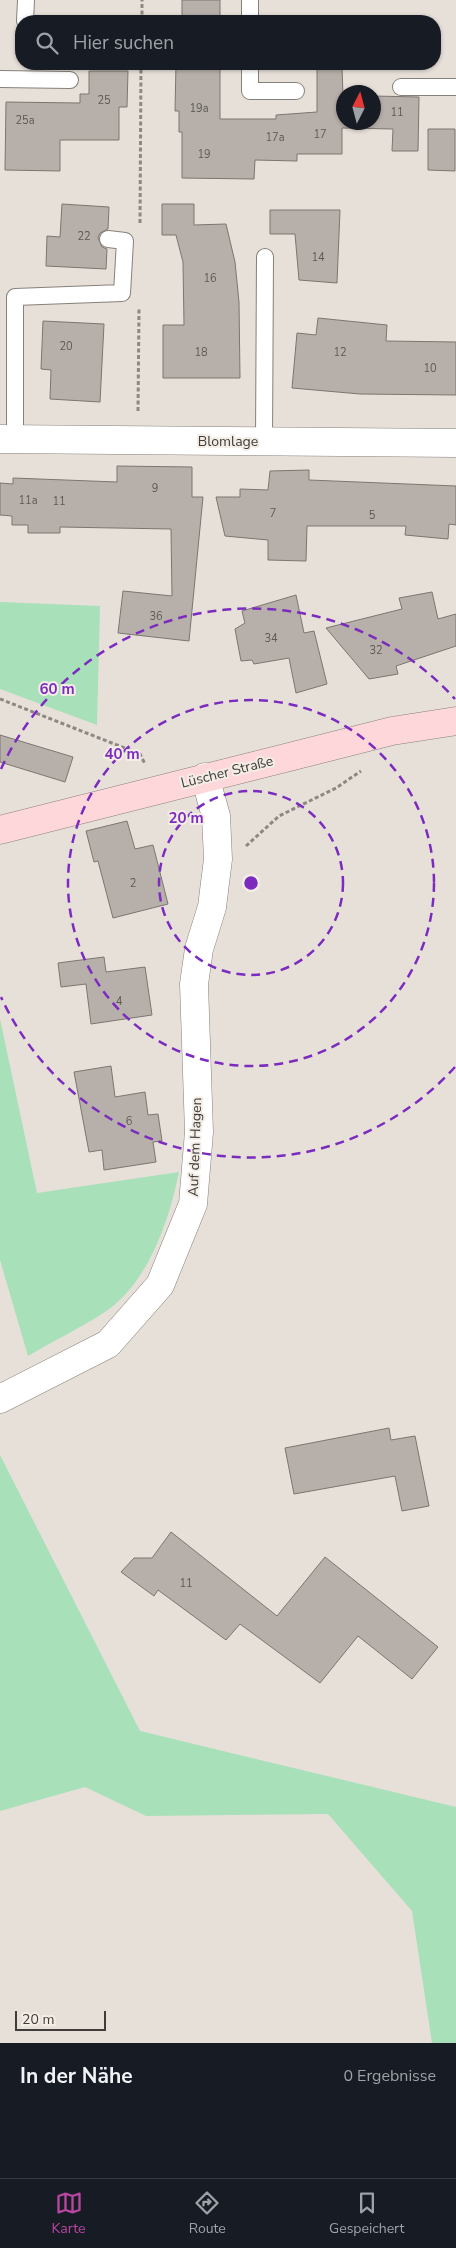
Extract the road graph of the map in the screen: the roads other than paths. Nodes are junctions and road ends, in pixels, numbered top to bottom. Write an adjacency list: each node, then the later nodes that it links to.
1 (26, 0): 3 (lane)
2 (250, 0): 4 (lane)
3 (25, 15)
4 (250, 15)
5 (250, 70): 11 (lane)
6 (24, 72): 7 (lane); 8 (lane)
7 (0, 79)
8 (70, 80)
9 (456, 87): 10 (lane)
10 (401, 88)
11 (296, 91)
12 (108, 239): 14 (lane)
13 (266, 257): 15 (lane)
14 (8, 439): 15 (street, Blomlage)
15 (264, 442): 16 (street, Blomlage)
16 (456, 443)
17 (456, 721): 18 (street, Lüscher Straße)
18 (205, 777): 19 (street, Lüscher Straße); 20 (street, Auf dem Hagen)
19 (0, 830)
20 (0, 1399)

